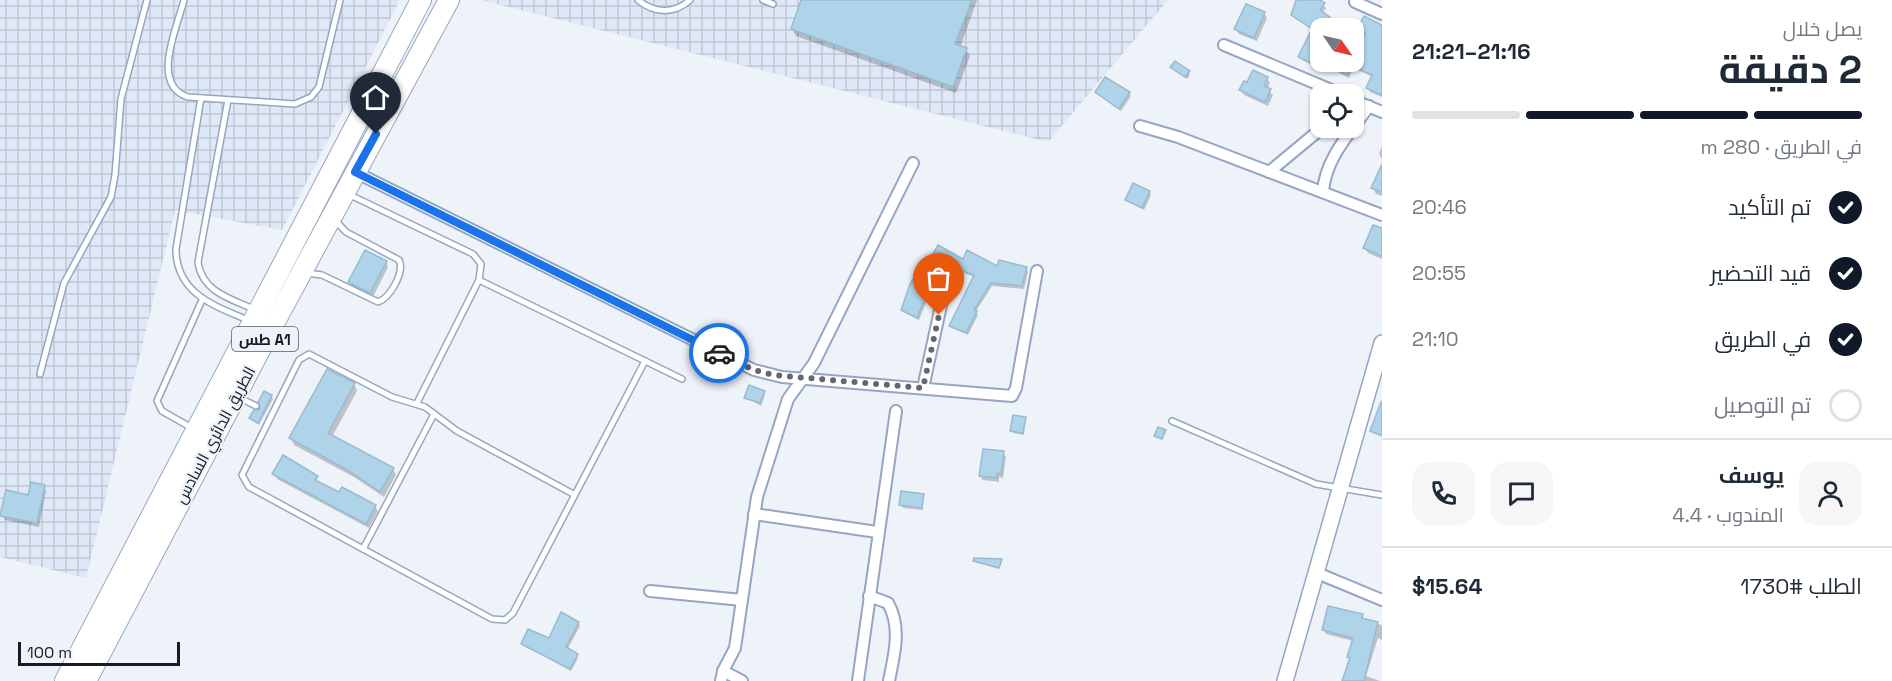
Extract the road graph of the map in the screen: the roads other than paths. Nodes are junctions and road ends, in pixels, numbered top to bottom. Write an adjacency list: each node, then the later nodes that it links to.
1 (147, 0): 36 (lane)
2 (184, 0): 14 (lane)
3 (340, 0): 15 (lane)
4 (421, 0): 33 (highway, الطريق الدائري السادس / طس A1)
5 (449, 0): 22 (highway, الطريق الدائري السادس / طس A1)
6 (639, 0): 7 (lane)
7 (690, 0)
8 (763, 0): 10 (lane)
9 (1355, 2): 11 (street)
10 (773, 4)
11 (1382, 14)
12 (1224, 45): 13 (street)
13 (1316, 84)
14 (201, 98): 15 (lane); 32 (lane)
15 (228, 100): 33 (lane)
16 (1364, 104): 17 (street)
17 (1369, 106): 18 (street); 25 (street)
18 (1382, 112)
19 (1140, 126): 23 (street)
20 (1310, 138): 23 (street)
21 (913, 164): 38 (street)
22 (355, 172): 24 (highway, الطريق الدائري السادس / طس A1); 38 (street)
23 (1269, 172): 25 (street)
24 (344, 192): 26 (highway, الطريق الدائري السادس / طس A1); 30 (lane)
25 (1323, 192): 27 (street)
26 (332, 214): 29 (highway, الطريق الدائري السادس / طس A1); 29 (lane)
27 (1382, 215)
28 (1037, 271): 39 (street)
29 (300, 275): 33 (highway, الطريق الدائري السادس / طس A1)
30 (480, 280): 35 (lane); 41 (lane)
31 (944, 292): 39 (street)
32 (202, 300): 33 (lane); 48 (lane)
33 (265, 320): 40 (highway, الطريق الدائري السادس / طس A1); 48 (highway, الطريق الدائري السادس / طس A1)
34 (1382, 343): 49 (street)
35 (645, 361): 37 (lane); 50 (lane)
36 (40, 374)
37 (682, 379)
38 (803, 379): 39 (street); 52 (street)
39 (923, 388)
40 (236, 396): 42 (lane); 62 (highway, الطريق الدائري السادس / طس A1)
41 (417, 403): 45 (lane); 46 (lane)
42 (256, 406)
43 (265, 410): 45 (lane)
44 (896, 411): 53 (street)
45 (272, 414): 54 (lane)
46 (434, 414): 50 (lane); 54 (lane)
47 (1172, 421): 49 (lane)
48 (197, 431): 61 (highway, الطريق الدائري السادس / طس A1)
49 (1340, 489): 51 (lane); 55 (street)
50 (575, 495): 54 (lane)
51 (1382, 495)
52 (754, 514): 53 (street); 58 (street)
53 (877, 532): 57 (street)
54 (363, 549)
55 (1317, 573): 59 (street); 66 (street)
56 (650, 591): 58 (street)
57 (869, 596): 64 (street); 65 (street)
58 (742, 600): 60 (street)
59 (1382, 600)
60 (722, 676): 63 (street)
61 (65, 681)
62 (86, 681)
63 (742, 681)
64 (858, 681)
65 (889, 681)
66 (1285, 681)

